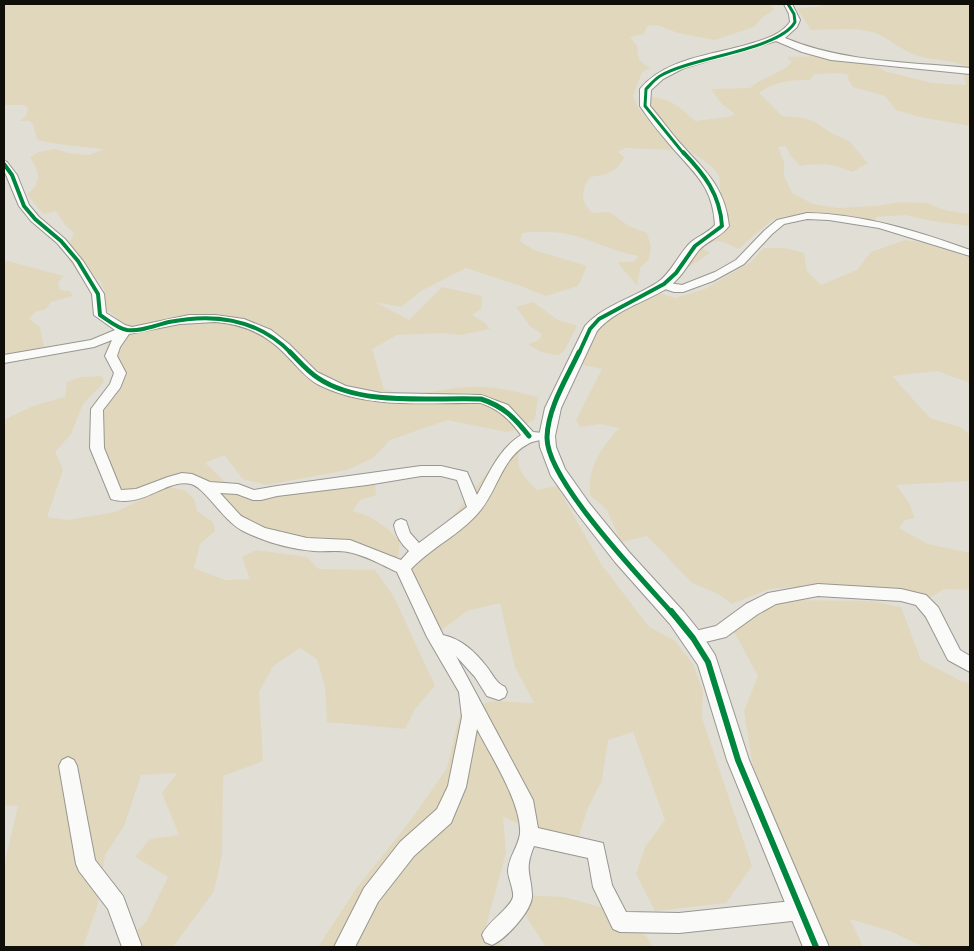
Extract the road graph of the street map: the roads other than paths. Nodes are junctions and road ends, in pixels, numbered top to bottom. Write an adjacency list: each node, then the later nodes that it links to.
1 (788, 4): 2 (street)
2 (777, 38): 3 (street); 4 (street)
3 (751, 46): 4 (street); 8 (street)
4 (831, 57): 5 (street)
5 (970, 72)
6 (4, 164): 9 (street)
7 (970, 253): 8 (street)
8 (663, 285): 12 (street)
9 (126, 330): 10 (street); 11 (street); 15 (street)
10 (4, 360)
11 (529, 436): 12 (street); 16 (street)
12 (547, 436): 20 (street)
13 (440, 458): 14 (street)
14 (462, 476): 15 (street); 16 (street)
15 (207, 488): 19 (street)
16 (475, 508): 18 (street)
17 (400, 525): 18 (street)
18 (419, 551): 19 (street)
19 (403, 568): 21 (street)
20 (693, 638): 22 (street); 27 (street)
21 (438, 641): 23 (street); 24 (street)
22 (970, 665)
23 (467, 691): 26 (street); 30 (street)
24 (499, 692)
25 (68, 766): 29 (street)
26 (529, 835): 27 (street); 28 (street)
27 (801, 910): 31 (street)
28 (492, 935)
29 (132, 947)
30 (344, 947)
31 (816, 947)

